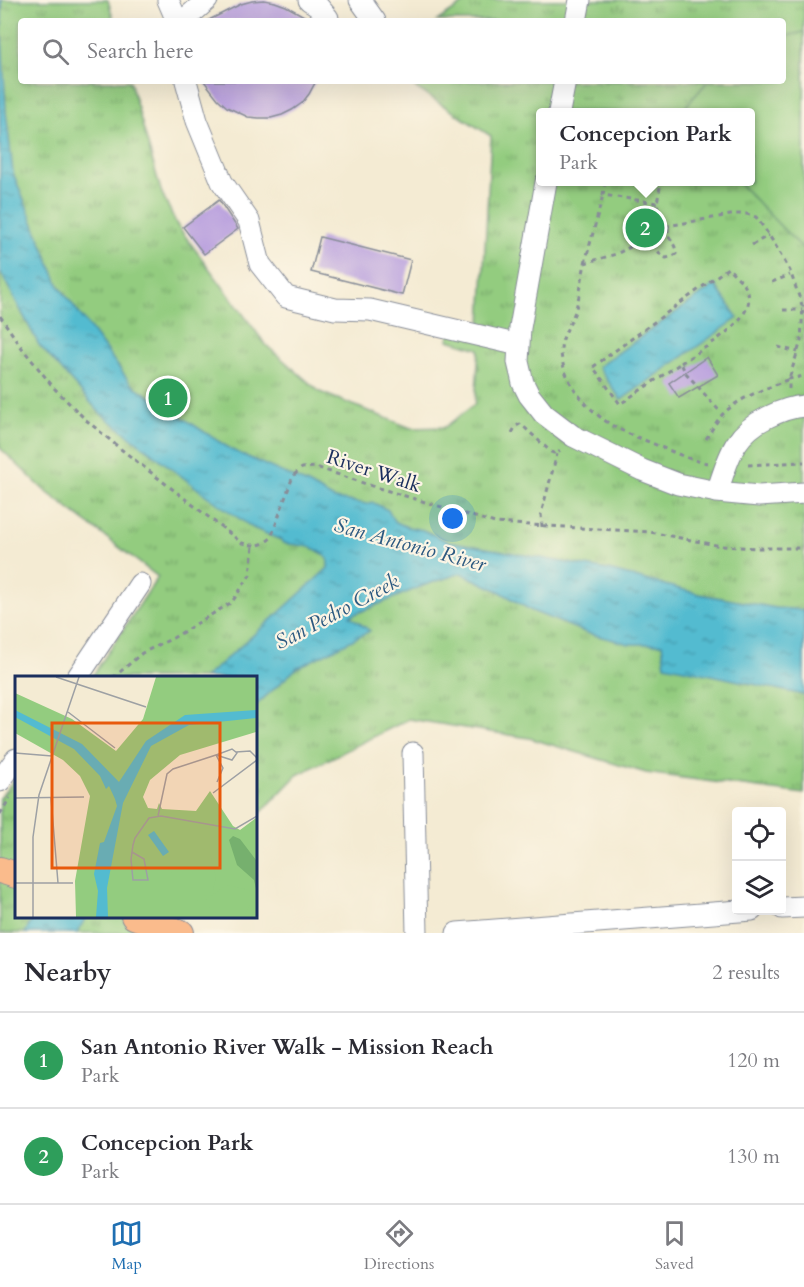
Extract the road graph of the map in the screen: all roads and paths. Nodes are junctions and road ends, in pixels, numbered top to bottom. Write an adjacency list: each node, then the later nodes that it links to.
1 (168, 0): 7 (street)
2 (185, 0): 8 (street)
3 (207, 0): 9 (street)
4 (309, 0): 10 (street)
5 (360, 0): 11 (street)
6 (580, 0): 12 (street)
7 (178, 18)
8 (181, 18)
9 (184, 18)
10 (328, 18)
11 (373, 18)
12 (577, 18)
13 (187, 84): 33 (street)
14 (564, 84): 15 (street)
15 (560, 108)
16 (545, 186): 33 (street)
17 (604, 186): 19 (path)
18 (660, 186): 20 (path)
19 (603, 195): 20 (path); 26 (path)
20 (657, 203): 22 (path)
21 (668, 226): 22 (path); 23 (path); 24 (path)
22 (661, 227): 24 (path)
23 (769, 235): 25 (path); 27 (path)
24 (649, 236): 26 (path)
25 (752, 246)
26 (585, 263): 44 (path)
27 (791, 275): 28 (path); 29 (path)
28 (772, 282)
29 (803, 307): 30 (path); 32 (path)
30 (783, 310)
31 (0, 316): 48 (path)
32 (802, 339): 35 (path)
33 (519, 345): 45 (street)
34 (778, 347): 35 (path)
35 (798, 352): 38 (path)
36 (681, 363): 36 (path); 40 (path)
37 (804, 376): 38 (path)
38 (789, 379): 39 (path); 40 (path)
39 (797, 400): 44 (street)
40 (723, 415): 41 (path)
41 (706, 439)
42 (557, 454): 47 (path)
43 (804, 462): 44 (path)
44 (726, 466): 45 (street)
45 (717, 492): 46 (street)
46 (804, 493)
47 (542, 527): 48 (path, River Walk); 49 (path, River Walk)
48 (253, 546): 52 (path)
49 (804, 548)
50 (140, 584): 51 (street)
51 (78, 676)
52 (115, 676)
53 (413, 753): 63 (street)
54 (15, 760): 55 (street)
55 (0, 781)
56 (0, 870): 57 (main road)
57 (15, 875)
58 (804, 907): 59 (street)
59 (786, 908)
60 (732, 912): 64 (street)
61 (140, 918): 62 (main road)
62 (178, 932)
63 (417, 933)
64 (457, 933)

